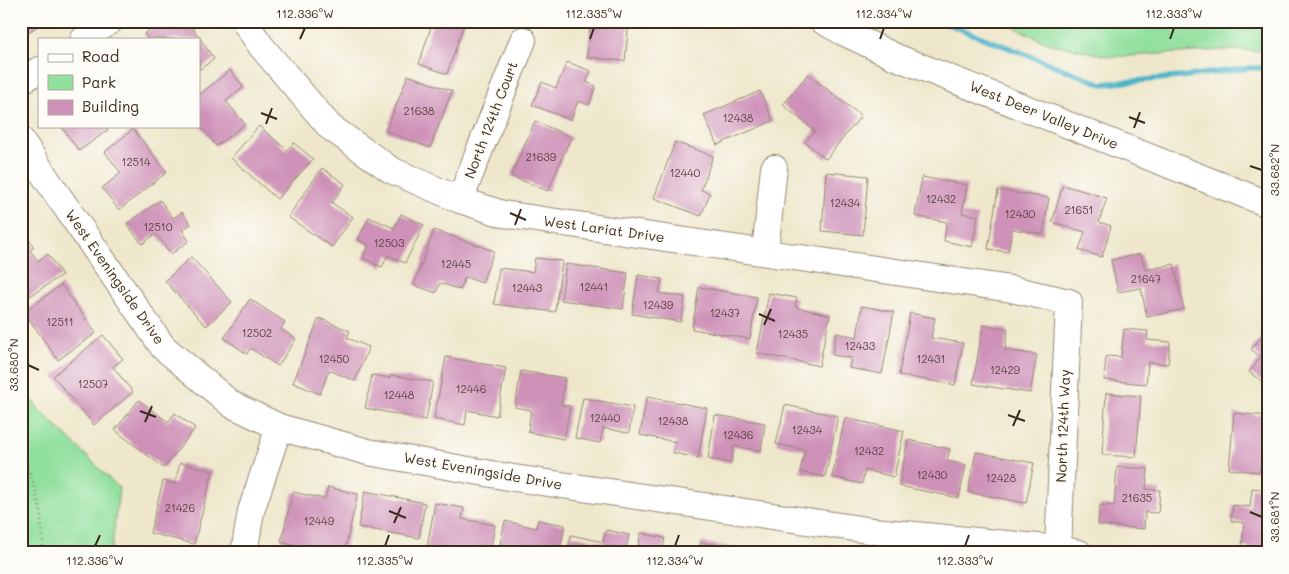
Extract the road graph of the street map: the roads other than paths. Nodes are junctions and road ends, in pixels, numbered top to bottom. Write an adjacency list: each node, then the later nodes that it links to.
1 (110, 21): 4 (street)
2 (244, 21): 10 (street, West Lariat Drive)
3 (823, 21): 11 (street, West Deer Valley Drive)
4 (85, 38)
5 (523, 40): 10 (street, North 124th Court)
6 (38, 71): 7 (street)
7 (21, 82)
8 (21, 140): 14 (street, West Eveningside Drive)
9 (774, 168): 12 (street)
10 (460, 200): 12 (street, West Lariat Drive)
11 (1268, 204)
12 (765, 252): 13 (street, West Lariat Drive)
13 (1069, 302): 15 (street, North 124th Way)
14 (280, 427): 15 (street, West Eveningside Drive); 16 (street)
15 (1068, 551)
16 (244, 553)

